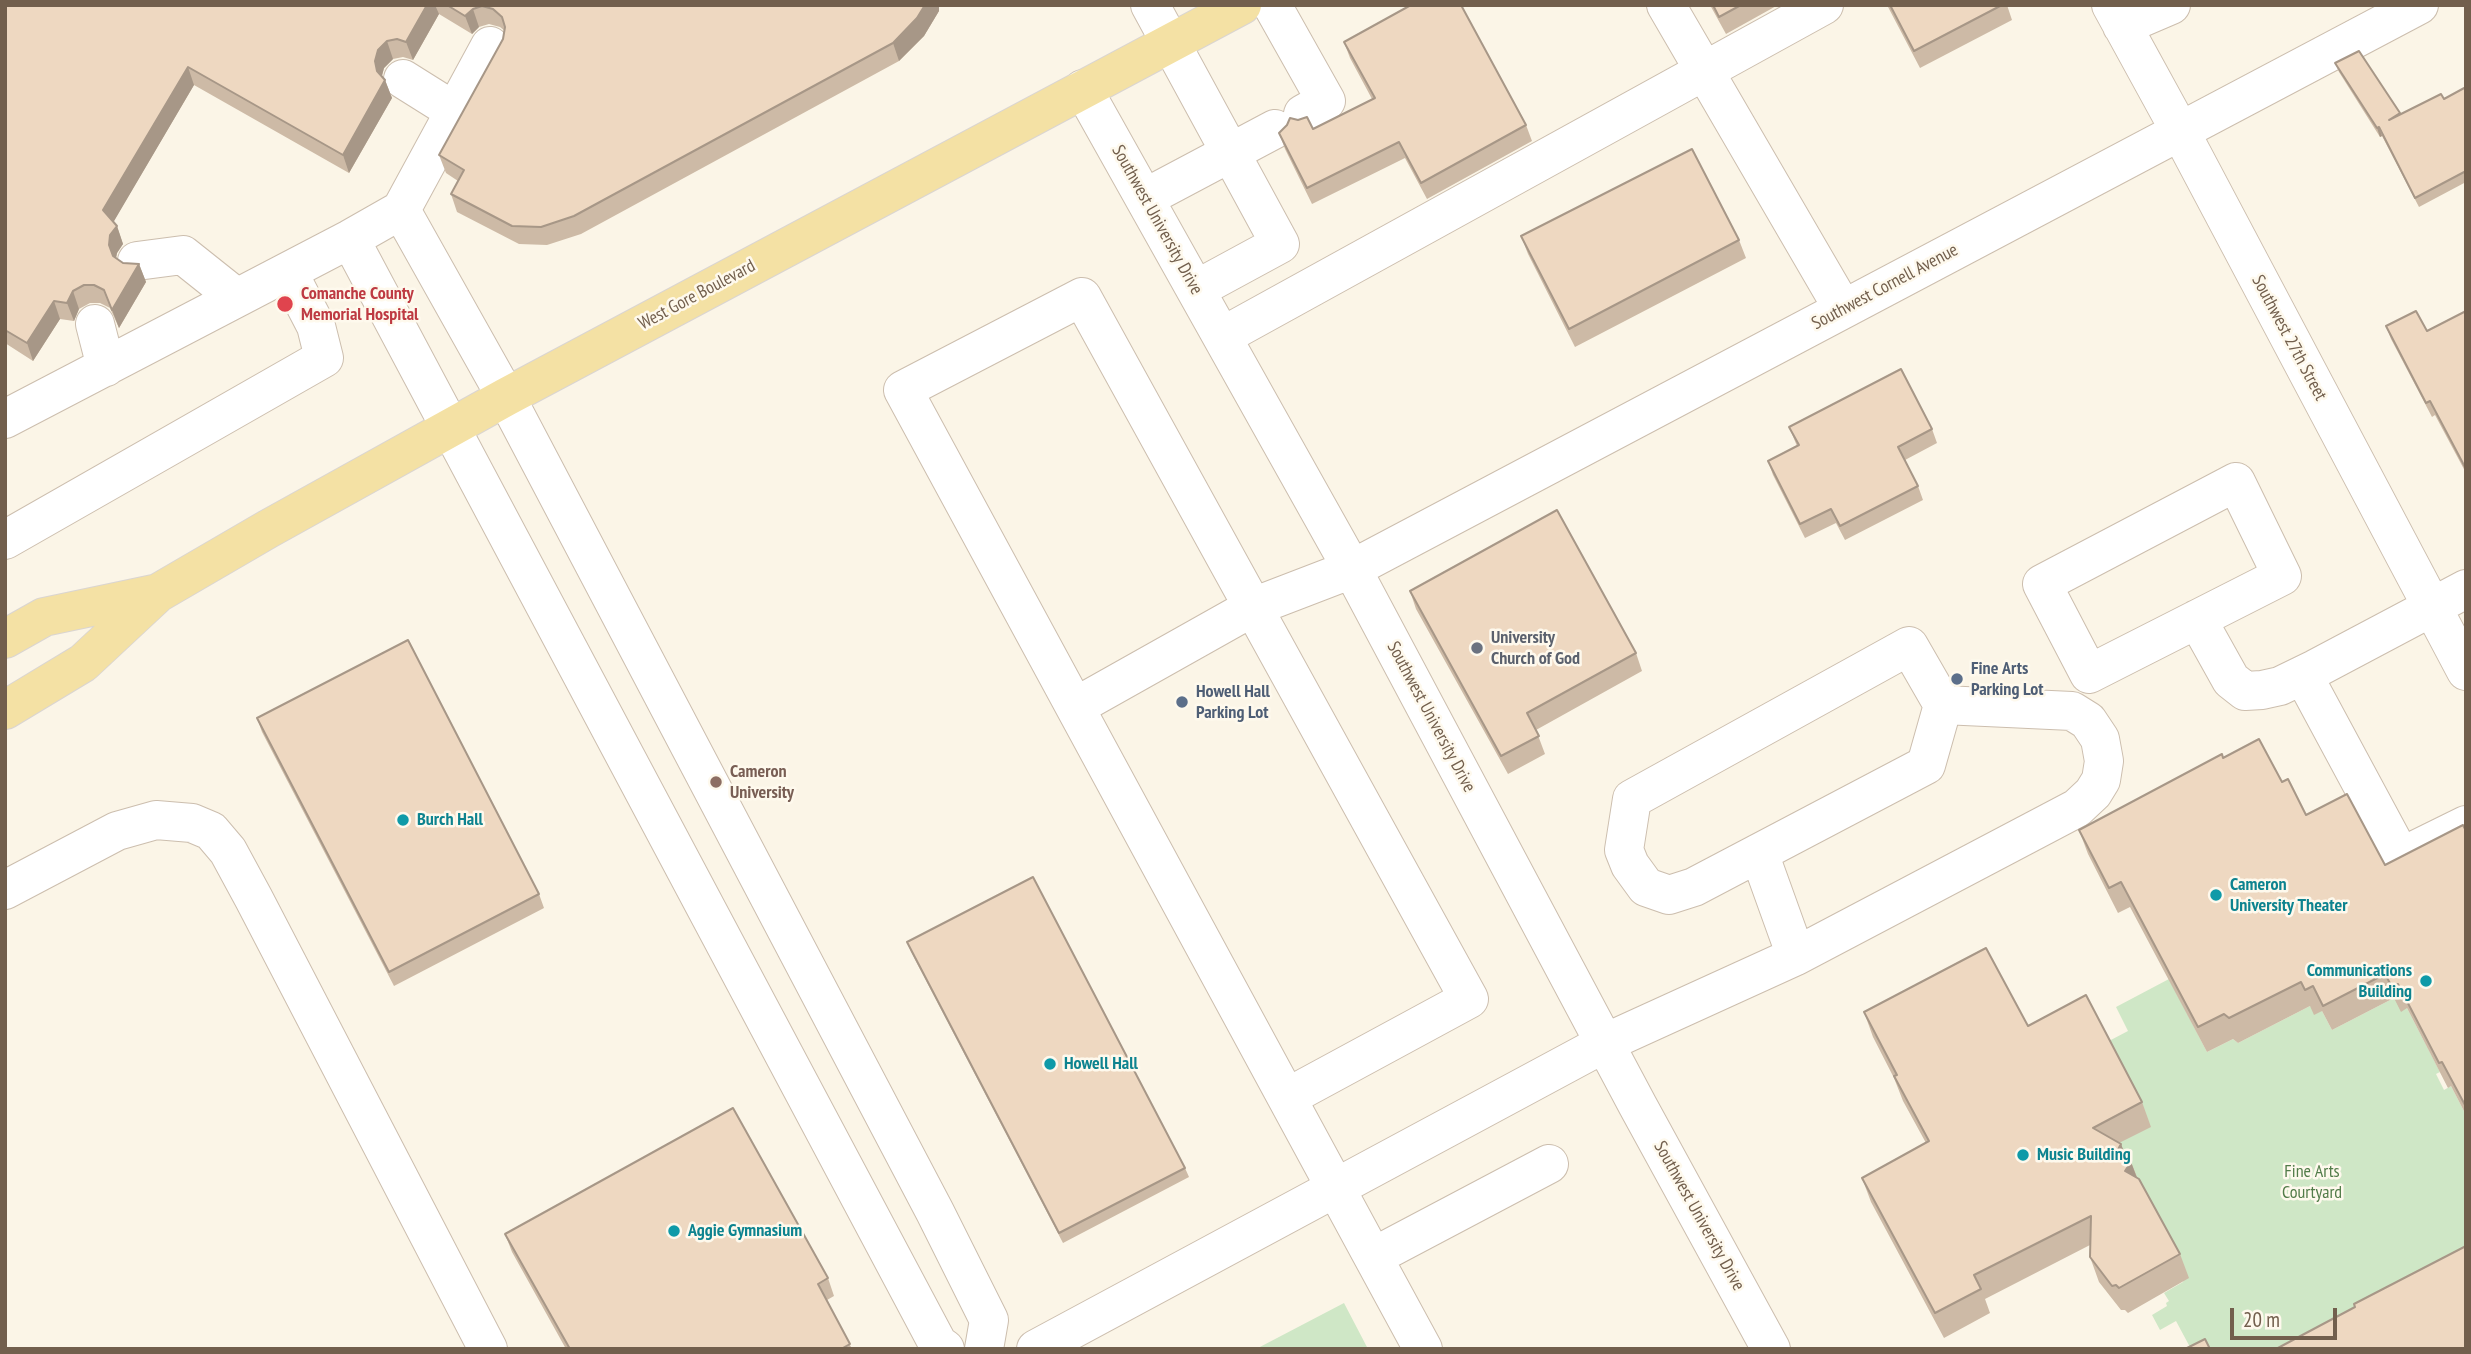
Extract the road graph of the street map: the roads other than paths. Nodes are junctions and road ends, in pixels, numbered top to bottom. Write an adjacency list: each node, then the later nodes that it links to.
1 (1150, 5): 8 (street)
2 (1666, 5): 10 (street)
3 (1824, 5): 10 (street)
4 (2171, 5): 7 (street)
5 (2419, 5): 14 (street, Southwest Cornell Avenue)
6 (1246, 6): 8 (main road, West Gore Boulevard); 15 (street)
7 (2117, 16): 14 (street, Southwest 27th Street)
8 (1171, 43): 12 (main road, West Gore Boulevard); 15 (street)
9 (490, 46): 13 (street)
10 (1706, 70): 23 (street); 25 (street)
11 (403, 79): 13 (street)
12 (1083, 89): 16 (street, Southwest University Drive); 27 (main road, West Gore Boulevard)
13 (454, 111): 17 (street)
14 (2180, 131): 23 (street, Southwest Cornell Avenue); 35 (street, Southwest 27th Street)
15 (1230, 153): 16 (street); 21 (street)
16 (1145, 198): 21 (street, Southwest University Drive)
17 (401, 210): 18 (street); 27 (street)
18 (350, 239): 20 (street); 29 (street)
19 (137, 261): 22 (street)
20 (288, 272): 22 (street); 30 (street)
21 (1197, 289): 25 (street, Southwest University Drive)
22 (237, 298): 26 (street)
23 (1843, 309): 31 (street, Southwest Cornell Avenue)
24 (95, 324): 26 (street)
25 (1223, 336): 31 (street, Southwest University Drive)
26 (106, 367): 28 (street)
27 (506, 397): 29 (main road, West Gore Boulevard); 54 (street)
28 (5, 419)
29 (451, 427): 33 (main road, West Gore Boulevard); 53 (street)
30 (5, 540)
31 (1352, 569): 34 (street, Southwest Cornell Avenue); 47 (street, Southwest University Drive)
32 (2466, 589): 35 (street)
33 (158, 593): 37 (main road, West Gore Boulevard); 42 (main road, West Gore Boulevard)
34 (1253, 607): 41 (street, Southwest Cornell Avenue); 41 (street); 48 (street)
35 (2431, 608): 38 (street, Southwest 27th Street); 39 (street)
36 (2197, 619): 36 (street); 39 (street)
37 (5, 639)
38 (2466, 671)
39 (2303, 675): 43 (street)
40 (1943, 705): 44 (street); 44 (street); 46 (street)
41 (1075, 707): 48 (street)
42 (5, 710)
43 (2466, 825)
44 (1759, 853): 46 (street)
45 (5, 890): 52 (street)
46 (1796, 956): 47 (street)
47 (1605, 1043): 50 (street); 57 (street, Southwest University Drive)
48 (1288, 1097): 50 (street)
49 (1549, 1164): 51 (street)
50 (1338, 1188): 51 (street); 55 (street)
51 (1373, 1257): 56 (street)
52 (488, 1349)
53 (944, 1349)
54 (985, 1349)
55 (1036, 1349)
56 (1423, 1349)
57 (1771, 1349)

